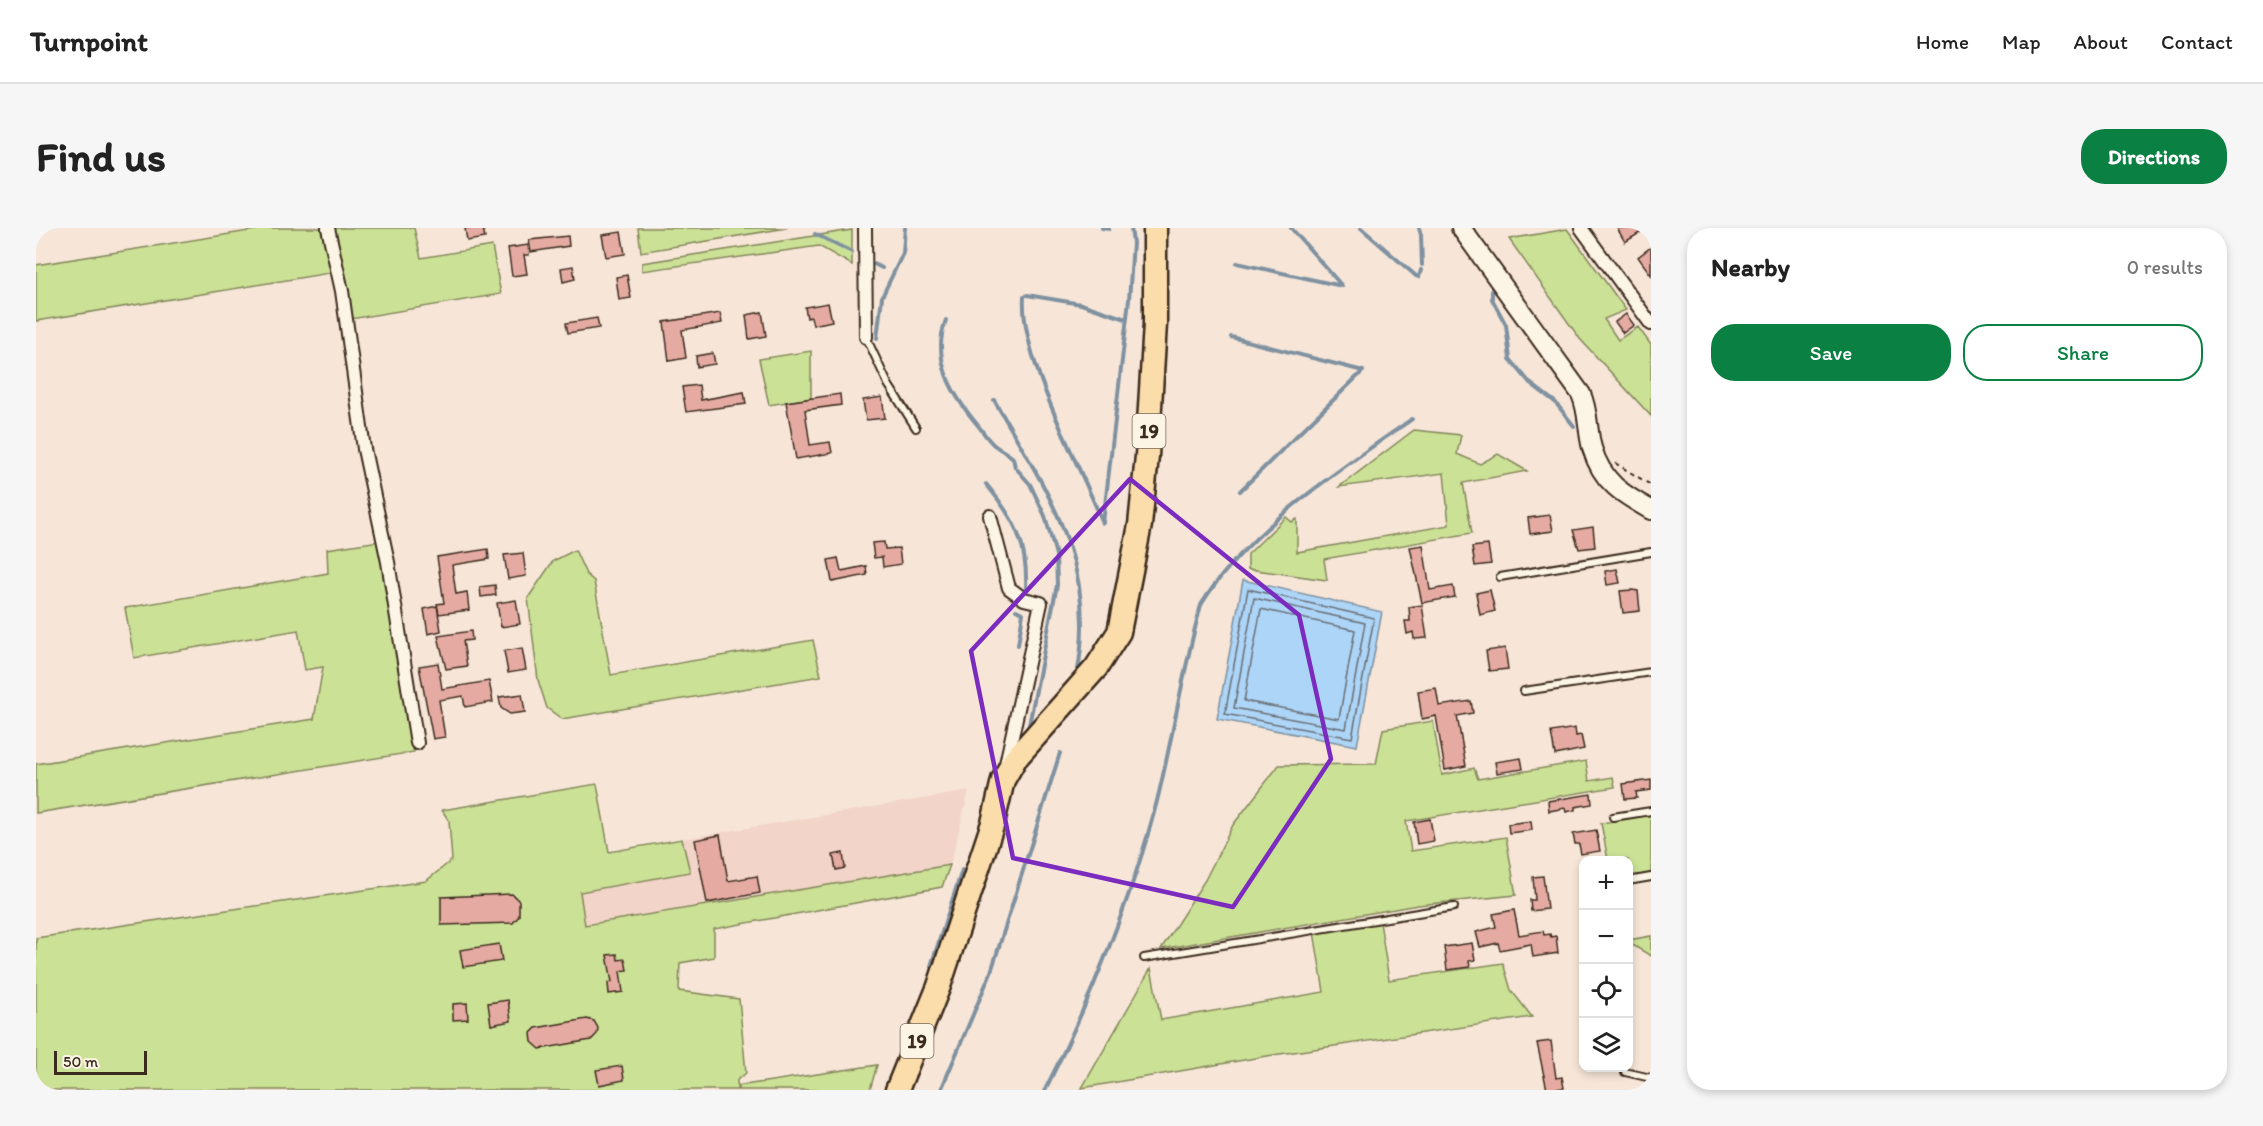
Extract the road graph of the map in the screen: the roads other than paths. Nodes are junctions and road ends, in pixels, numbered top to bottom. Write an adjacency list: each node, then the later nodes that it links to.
1 (328, 228): 15 (street)
2 (865, 228): 7 (street)
3 (1155, 228): 16 (highway, 19)
4 (1461, 228): 9 (main road)
5 (1581, 228): 6 (street)
6 (1651, 324)
7 (866, 338): 8 (lane)
8 (916, 429)
9 (1651, 510)
10 (990, 516): 16 (street)
11 (1651, 552): 12 (lane)
12 (1500, 577)
13 (1651, 672): 14 (lane)
14 (1524, 691)
15 (417, 743)
16 (1003, 780): 25 (highway, 19)
17 (1651, 811): 18 (lane)
18 (1613, 817)
19 (1651, 877): 20 (lane)
20 (1633, 880)
21 (1454, 907): 22 (lane)
22 (1144, 958)
23 (1625, 1072): 24 (lane)
24 (1651, 1078)
25 (897, 1090)

